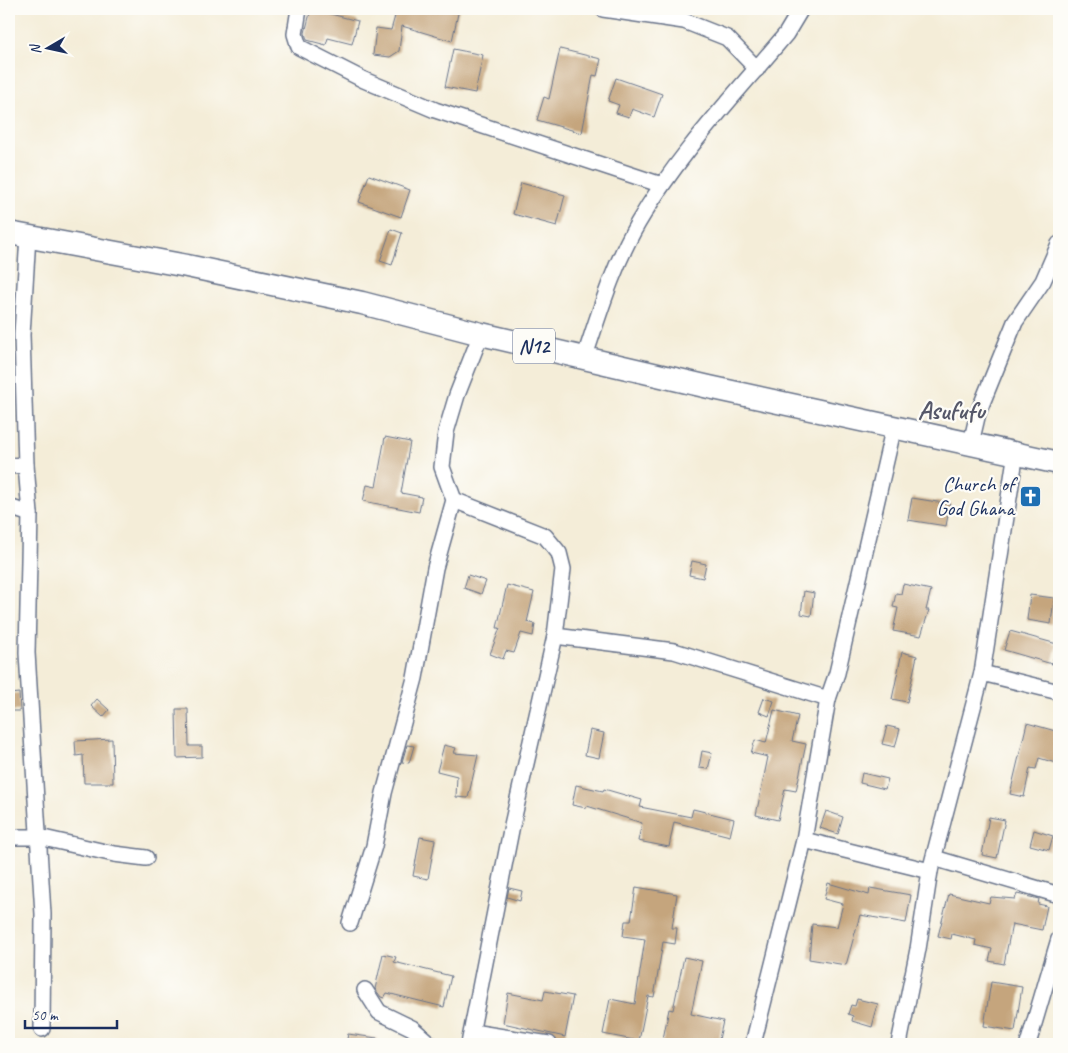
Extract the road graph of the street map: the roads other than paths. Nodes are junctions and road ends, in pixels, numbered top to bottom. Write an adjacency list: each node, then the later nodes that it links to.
1 (299, 9): 5 (street)
2 (603, 9): 4 (street)
3 (800, 9): 4 (street)
4 (757, 69): 5 (street)
5 (662, 184): 9 (street)
6 (19, 235): 8 (highway, N12); 14 (street)
7 (1059, 244): 11 (street)
8 (481, 334): 9 (highway, N12); 16 (street)
9 (585, 356): 10 (highway, N12)
10 (894, 426): 11 (highway, N12); 22 (street)
11 (971, 443): 12 (highway, N12)
12 (1016, 452): 13 (highway, N12); 20 (street)
13 (1059, 463)
14 (26, 465): 15 (street); 18 (street)
15 (9, 466)
16 (454, 500): 19 (street); 29 (street)
17 (9, 507): 18 (street)
18 (30, 514): 23 (street)
19 (555, 636): 22 (street); 34 (street)
20 (982, 673): 21 (street); 27 (street)
21 (1059, 692)
22 (828, 699): 25 (street)
23 (39, 836): 24 (street); 26 (street); 33 (street)
24 (9, 837)
25 (804, 840): 27 (street); 37 (street)
26 (146, 858)
27 (932, 864): 28 (street); 38 (street)
28 (1059, 895)
29 (350, 923)
30 (1059, 939): 31 (street)
31 (1056, 961): 39 (street)
32 (365, 990): 35 (street)
33 (42, 1029)
34 (471, 1038): 36 (street)
35 (430, 1044)
36 (549, 1044)
37 (753, 1044)
38 (899, 1044)
39 (1028, 1044)

